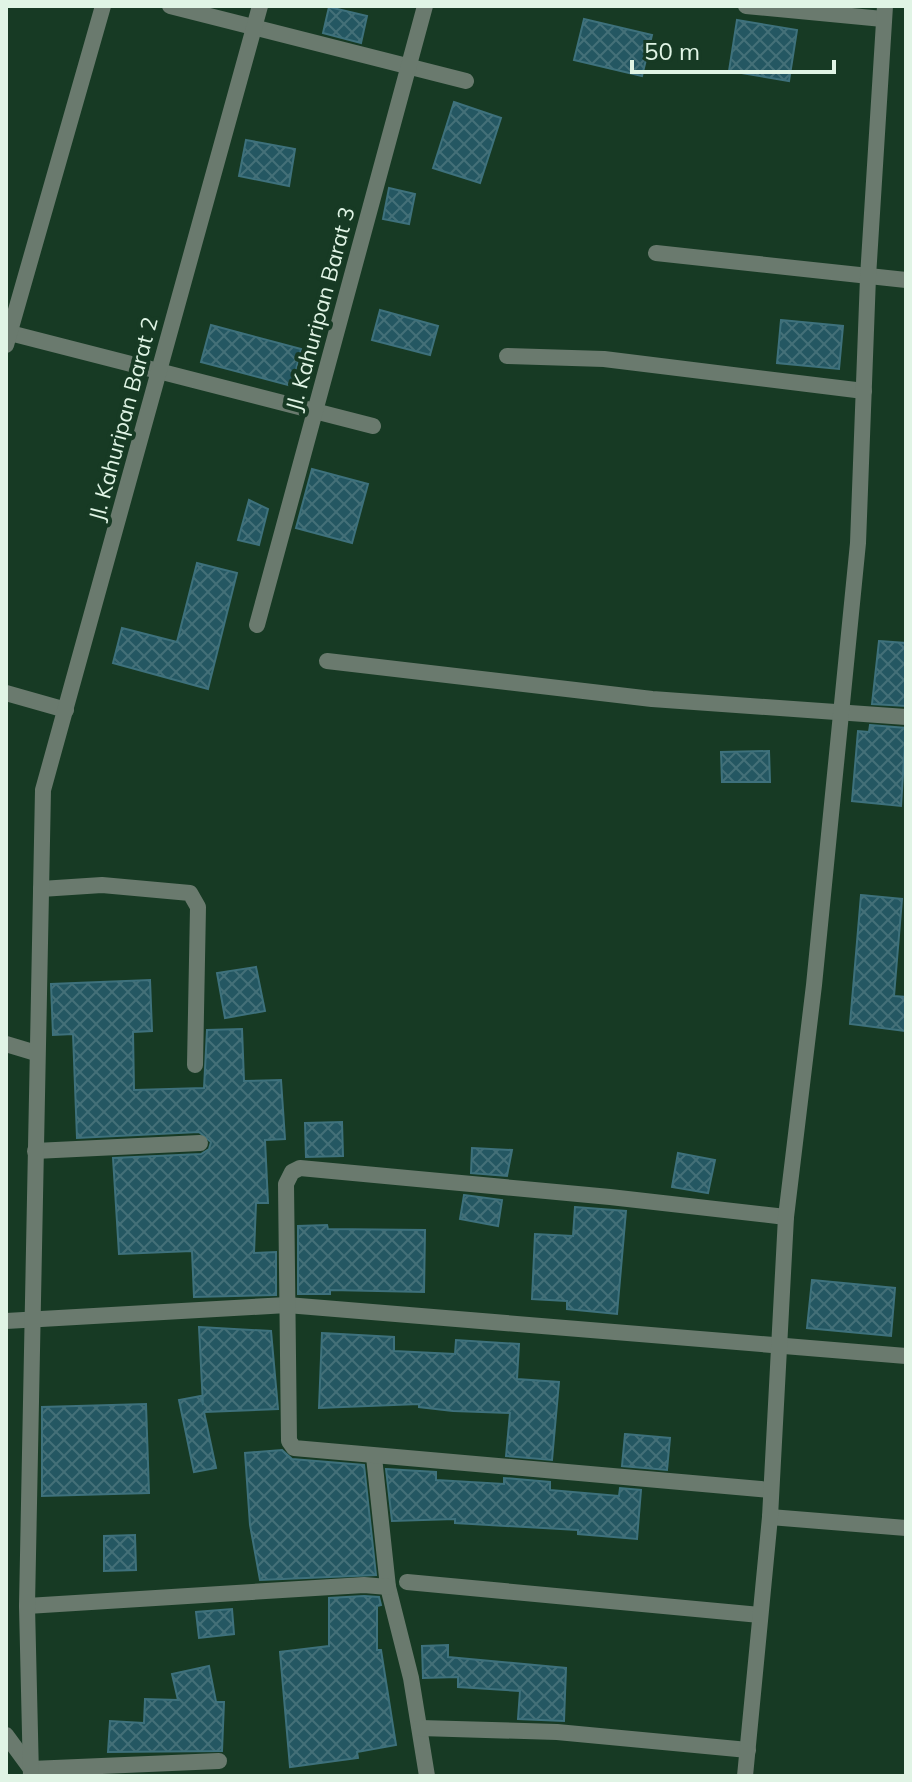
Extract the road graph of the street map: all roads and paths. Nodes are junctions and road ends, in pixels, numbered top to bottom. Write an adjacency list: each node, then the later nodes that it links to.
1 (103, 6): 13 (street)
2 (170, 6): 7 (street)
3 (260, 6): 7 (street, Jl. Kahuripan Barat 2)
4 (425, 6): 8 (street, Jl. Kahuripan Barat 3)
5 (746, 6): 6 (street)
6 (884, 13): 11 (street)
7 (254, 28): 8 (street); 15 (street, Jl. Kahuripan Barat 2)
8 (408, 68): 9 (street); 17 (street, Jl. Kahuripan Barat 3)
9 (466, 81)
10 (656, 253): 11 (street)
11 (868, 277): 12 (street); 16 (street)
12 (906, 280)
13 (7, 337): 15 (street)
14 (507, 356): 16 (street)
15 (159, 371): 17 (street); 22 (street, Jl. Kahuripan Barat 2)
16 (864, 391): 23 (street)
17 (315, 410): 18 (street); 19 (street, Jl. Kahuripan Barat 3)
18 (373, 426)
19 (257, 625)
20 (327, 661): 23 (street)
21 (6, 693): 22 (street)
22 (66, 710): 25 (street, Jl. Kahuripan Barat 2)
23 (840, 712): 24 (street); 31 (street)
24 (906, 717)
25 (40, 881): 27 (street, Jl. Kahuripan Barat 2); 28 (street)
26 (6, 1044): 27 (street)
27 (36, 1053): 30 (street, Jl. Kahuripan Barat 2)
28 (195, 1065)
29 (200, 1143): 30 (street)
30 (35, 1151): 33 (street, Jl. Kahuripan Barat 2)
31 (786, 1217): 32 (street); 35 (street)
32 (287, 1305): 33 (street); 35 (street); 37 (street)
33 (32, 1318): 34 (street); 43 (street, Jl. Kahuripan Barat 2)
34 (6, 1321)
35 (778, 1344): 36 (street); 38 (street)
36 (906, 1356)
37 (374, 1457): 38 (street); 42 (street)
38 (771, 1490): 39 (street)
39 (770, 1517): 40 (street); 44 (street)
40 (906, 1528)
41 (407, 1582): 44 (street)
42 (388, 1587): 43 (street); 45 (street)
43 (27, 1606): 49 (street, Jl. Kahuripan Barat 2)
44 (760, 1615): 47 (street)
45 (420, 1728): 47 (street); 50 (street)
46 (6, 1735): 49 (street)
47 (748, 1750): 51 (street)
48 (219, 1761): 49 (street)
49 (31, 1772)
50 (427, 1776)
51 (745, 1776)

